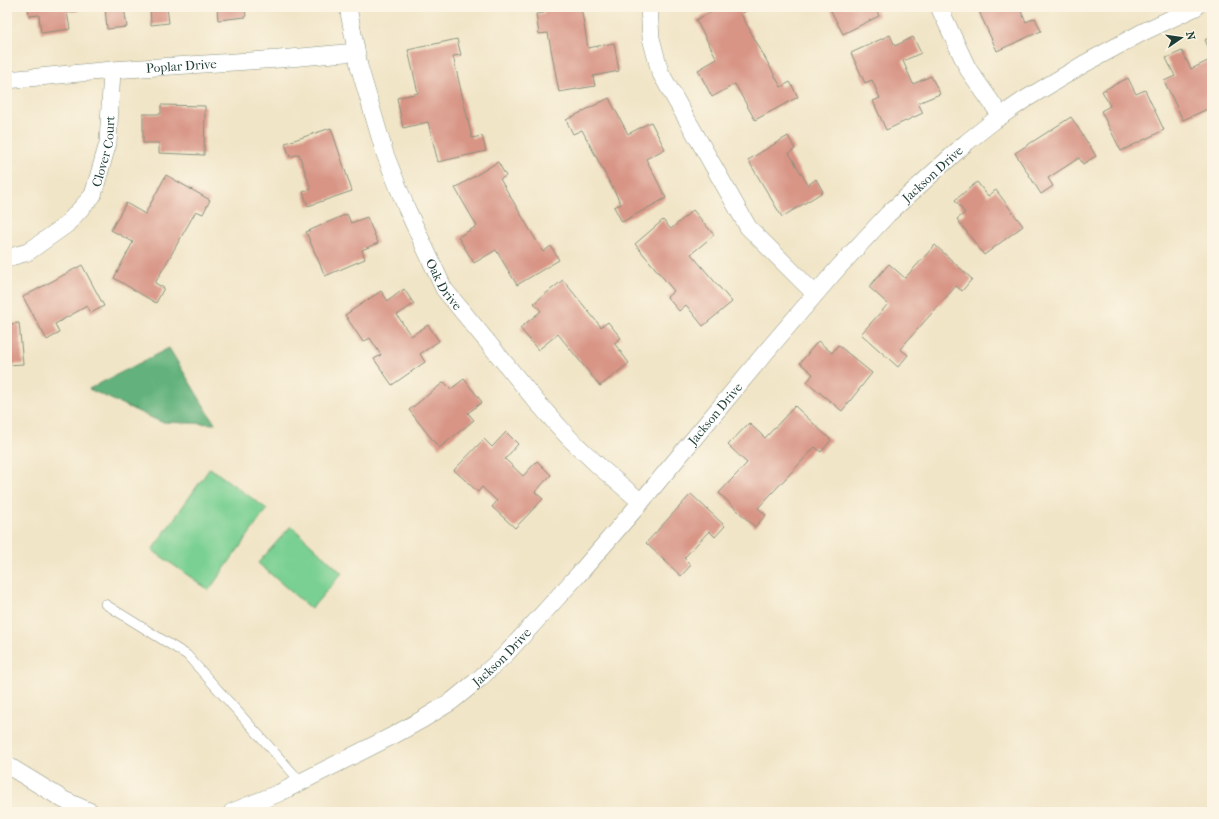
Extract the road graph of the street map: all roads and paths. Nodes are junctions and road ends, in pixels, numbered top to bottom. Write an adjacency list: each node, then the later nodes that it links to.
1 (348, 7): 5 (street, Oak Drive)
2 (650, 7): 10 (street)
3 (939, 7): 8 (street)
4 (1196, 7): 8 (street, Jackson Drive)
5 (356, 52): 6 (street, Poplar Drive); 11 (street, Oak Drive)
6 (112, 70): 7 (street, Poplar Drive); 9 (street, Clover Court)
7 (7, 80)
8 (1001, 116): 10 (street, Jackson Drive)
9 (7, 258)
10 (815, 294): 11 (street, Jackson Drive)
11 (641, 502): 14 (street, Jackson Drive)
12 (105, 604): 14 (lane)
13 (7, 765): 15 (street)
14 (301, 782): 16 (street, Jackson Drive)
15 (91, 812)
16 (232, 812)

